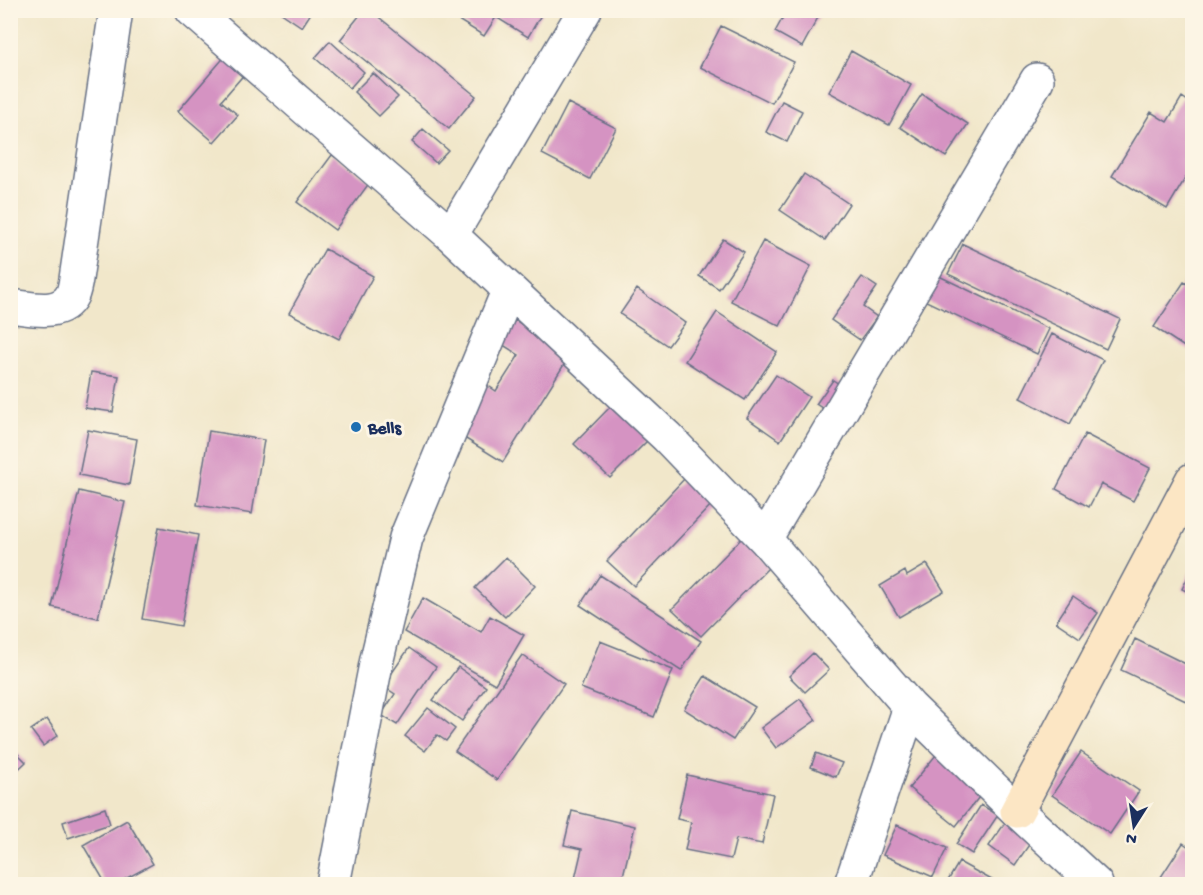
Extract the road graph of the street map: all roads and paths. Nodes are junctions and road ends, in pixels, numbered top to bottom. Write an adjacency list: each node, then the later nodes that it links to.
1 (116, 10): 7 (street)
2 (192, 10): 5 (street)
3 (585, 10): 5 (street)
4 (1037, 81): 9 (street)
5 (451, 236): 6 (street)
6 (509, 289): 9 (street); 12 (street)
7 (10, 306)
8 (1192, 480): 11 (street)
9 (765, 539): 10 (street)
10 (910, 707): 11 (street); 13 (street)
11 (1017, 812): 14 (street)
12 (333, 885)
13 (850, 885)
14 (1096, 885)

